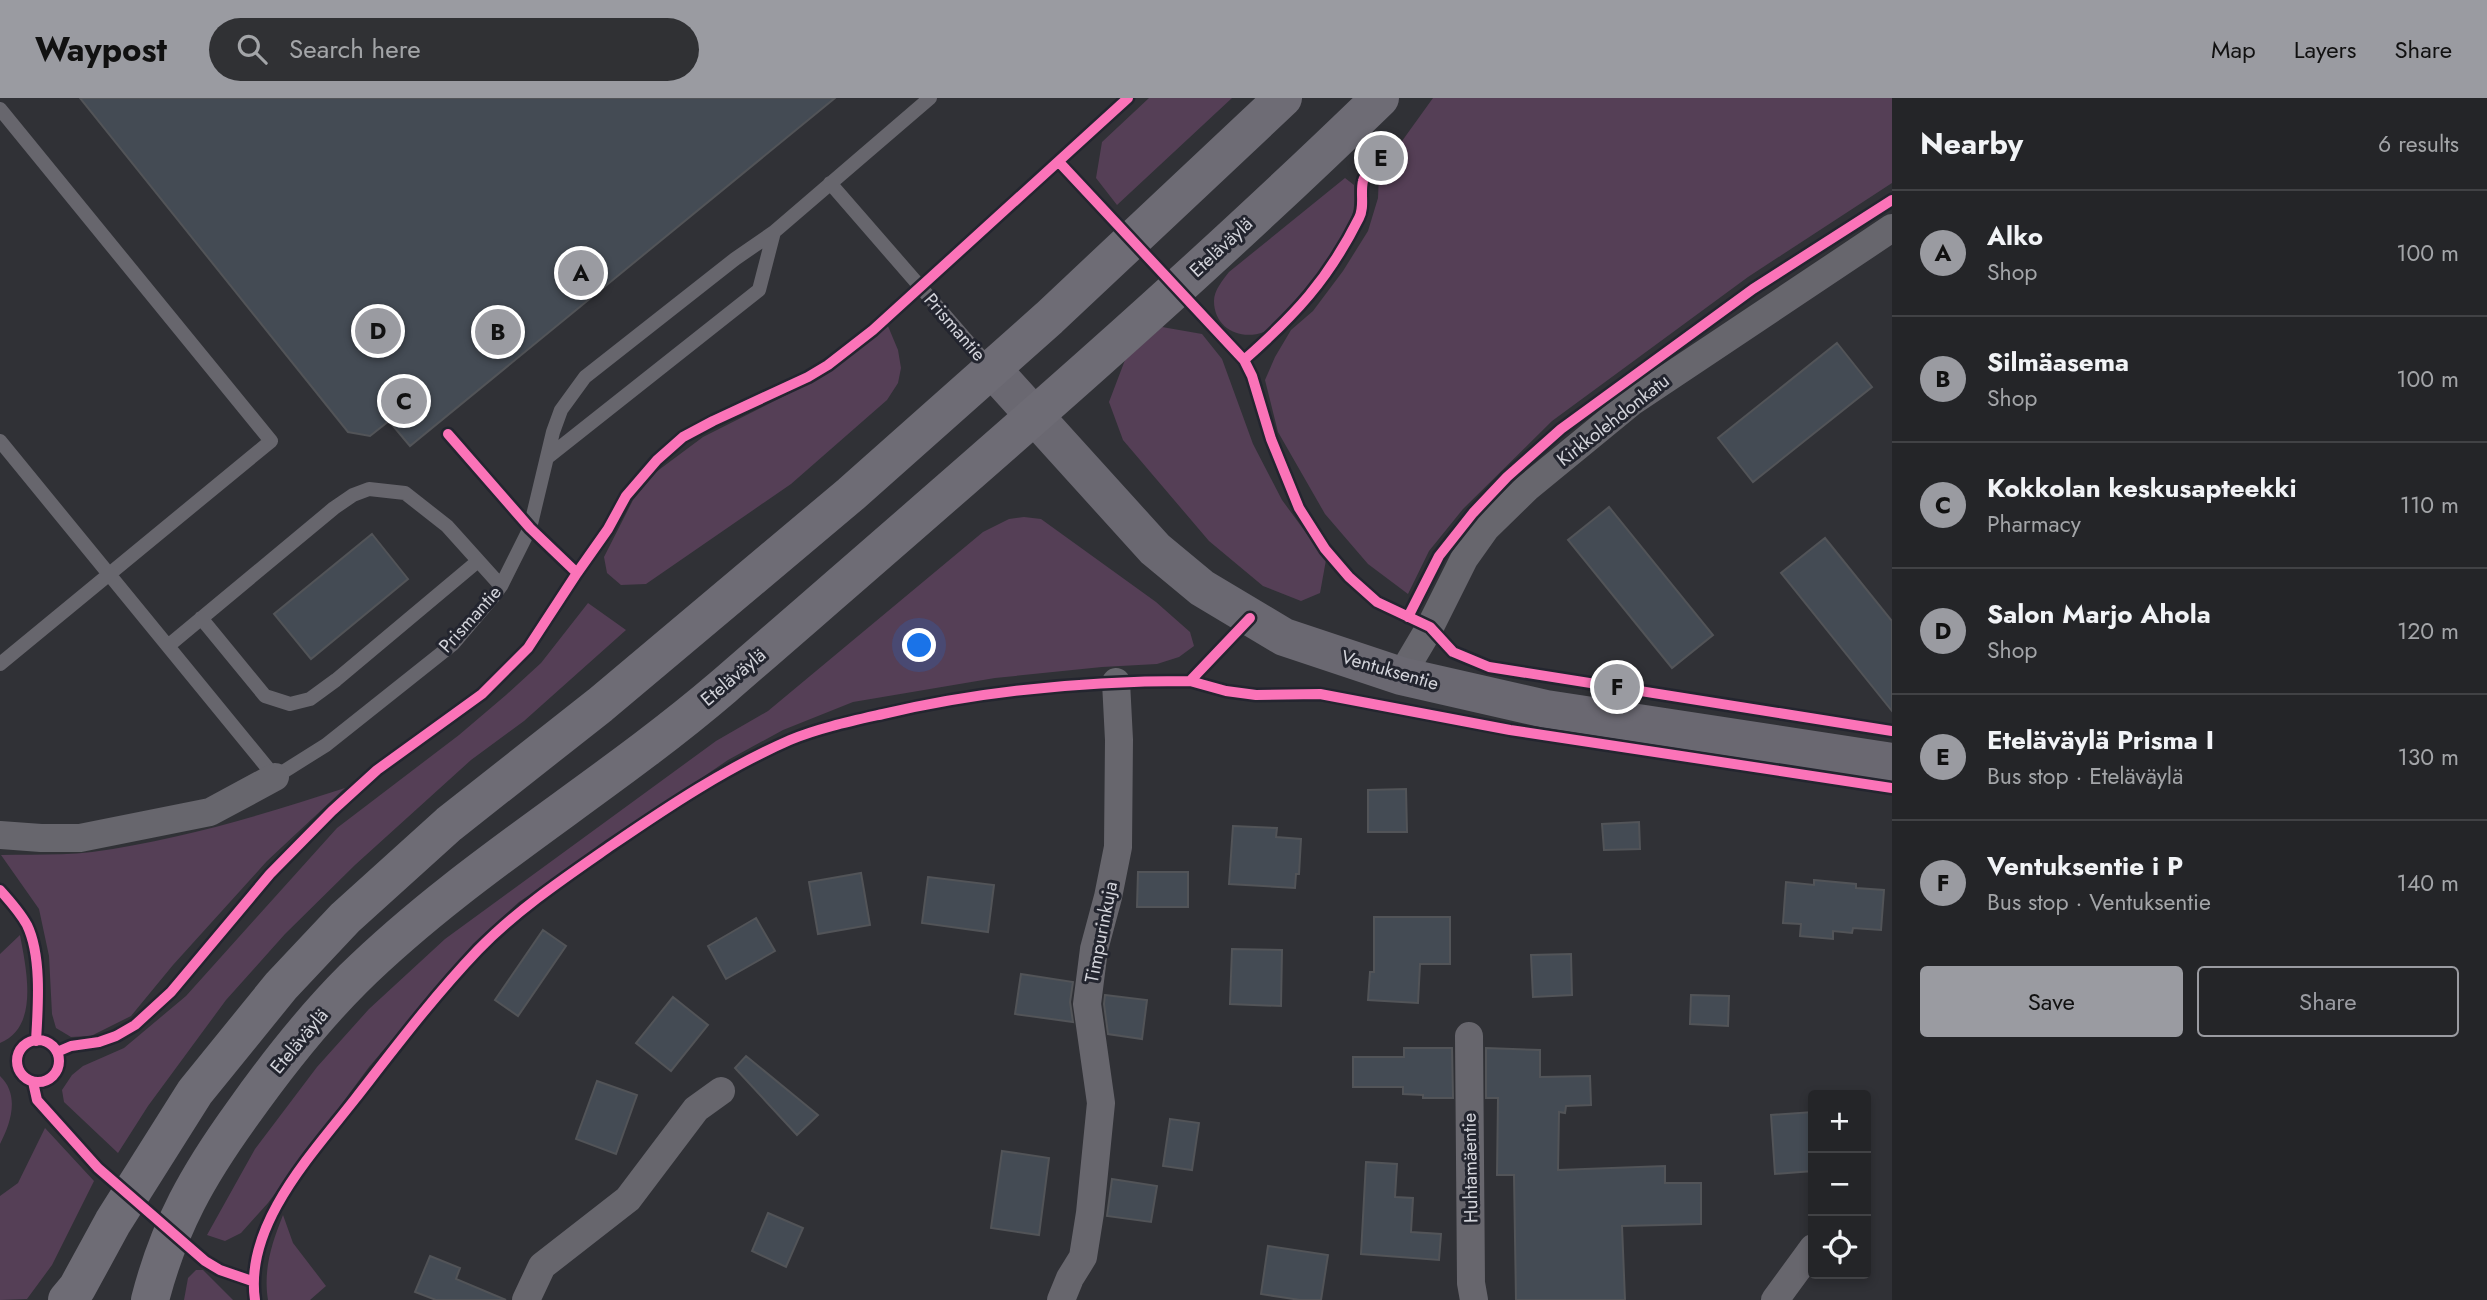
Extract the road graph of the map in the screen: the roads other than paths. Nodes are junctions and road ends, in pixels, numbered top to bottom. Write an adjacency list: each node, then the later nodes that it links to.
1 (930, 98): 5 (lane)
2 (1283, 98): 8 (highway)
3 (1380, 98): 9 (highway, Eteläväylä)
4 (0, 109): 13 (lane)
5 (830, 183): 7 (lane, Prismantie); 8 (lane, Prismantie)
6 (1892, 228): 18 (street, Kirkkolehdonkatu)
7 (774, 232): 11 (lane, Prismantie); 11 (lane)
8 (992, 369): 9 (main road, Ventuksentie); 26 (highway)
9 (1034, 416): 18 (main road, Ventuksentie); 27 (highway, Eteläväylä)
10 (0, 441): 13 (lane)
11 (548, 457): 14 (lane, Prismantie)
12 (478, 561): 14 (lane); 15 (lane); 15 (lane)
13 (108, 574): 16 (lane); 17 (lane)
14 (501, 586): 21 (lane, Prismantie)
15 (201, 618): 16 (lane)
16 (168, 646): 21 (lane)
17 (0, 664)
18 (1401, 676): 20 (main road, Ventuksentie)
19 (1116, 682): 29 (street, Timpurinkuja)
20 (1892, 762)
21 (275, 777): 22 (street, Prismantie)
22 (0, 835)
23 (1469, 1036): 30 (street, Huhtamäentie)
24 (722, 1091): 28 (street)
25 (1808, 1255): 31 (street)
26 (67, 1300)
27 (150, 1300)
28 (526, 1300)
29 (1061, 1300)
30 (1474, 1300)
31 (1775, 1300)

